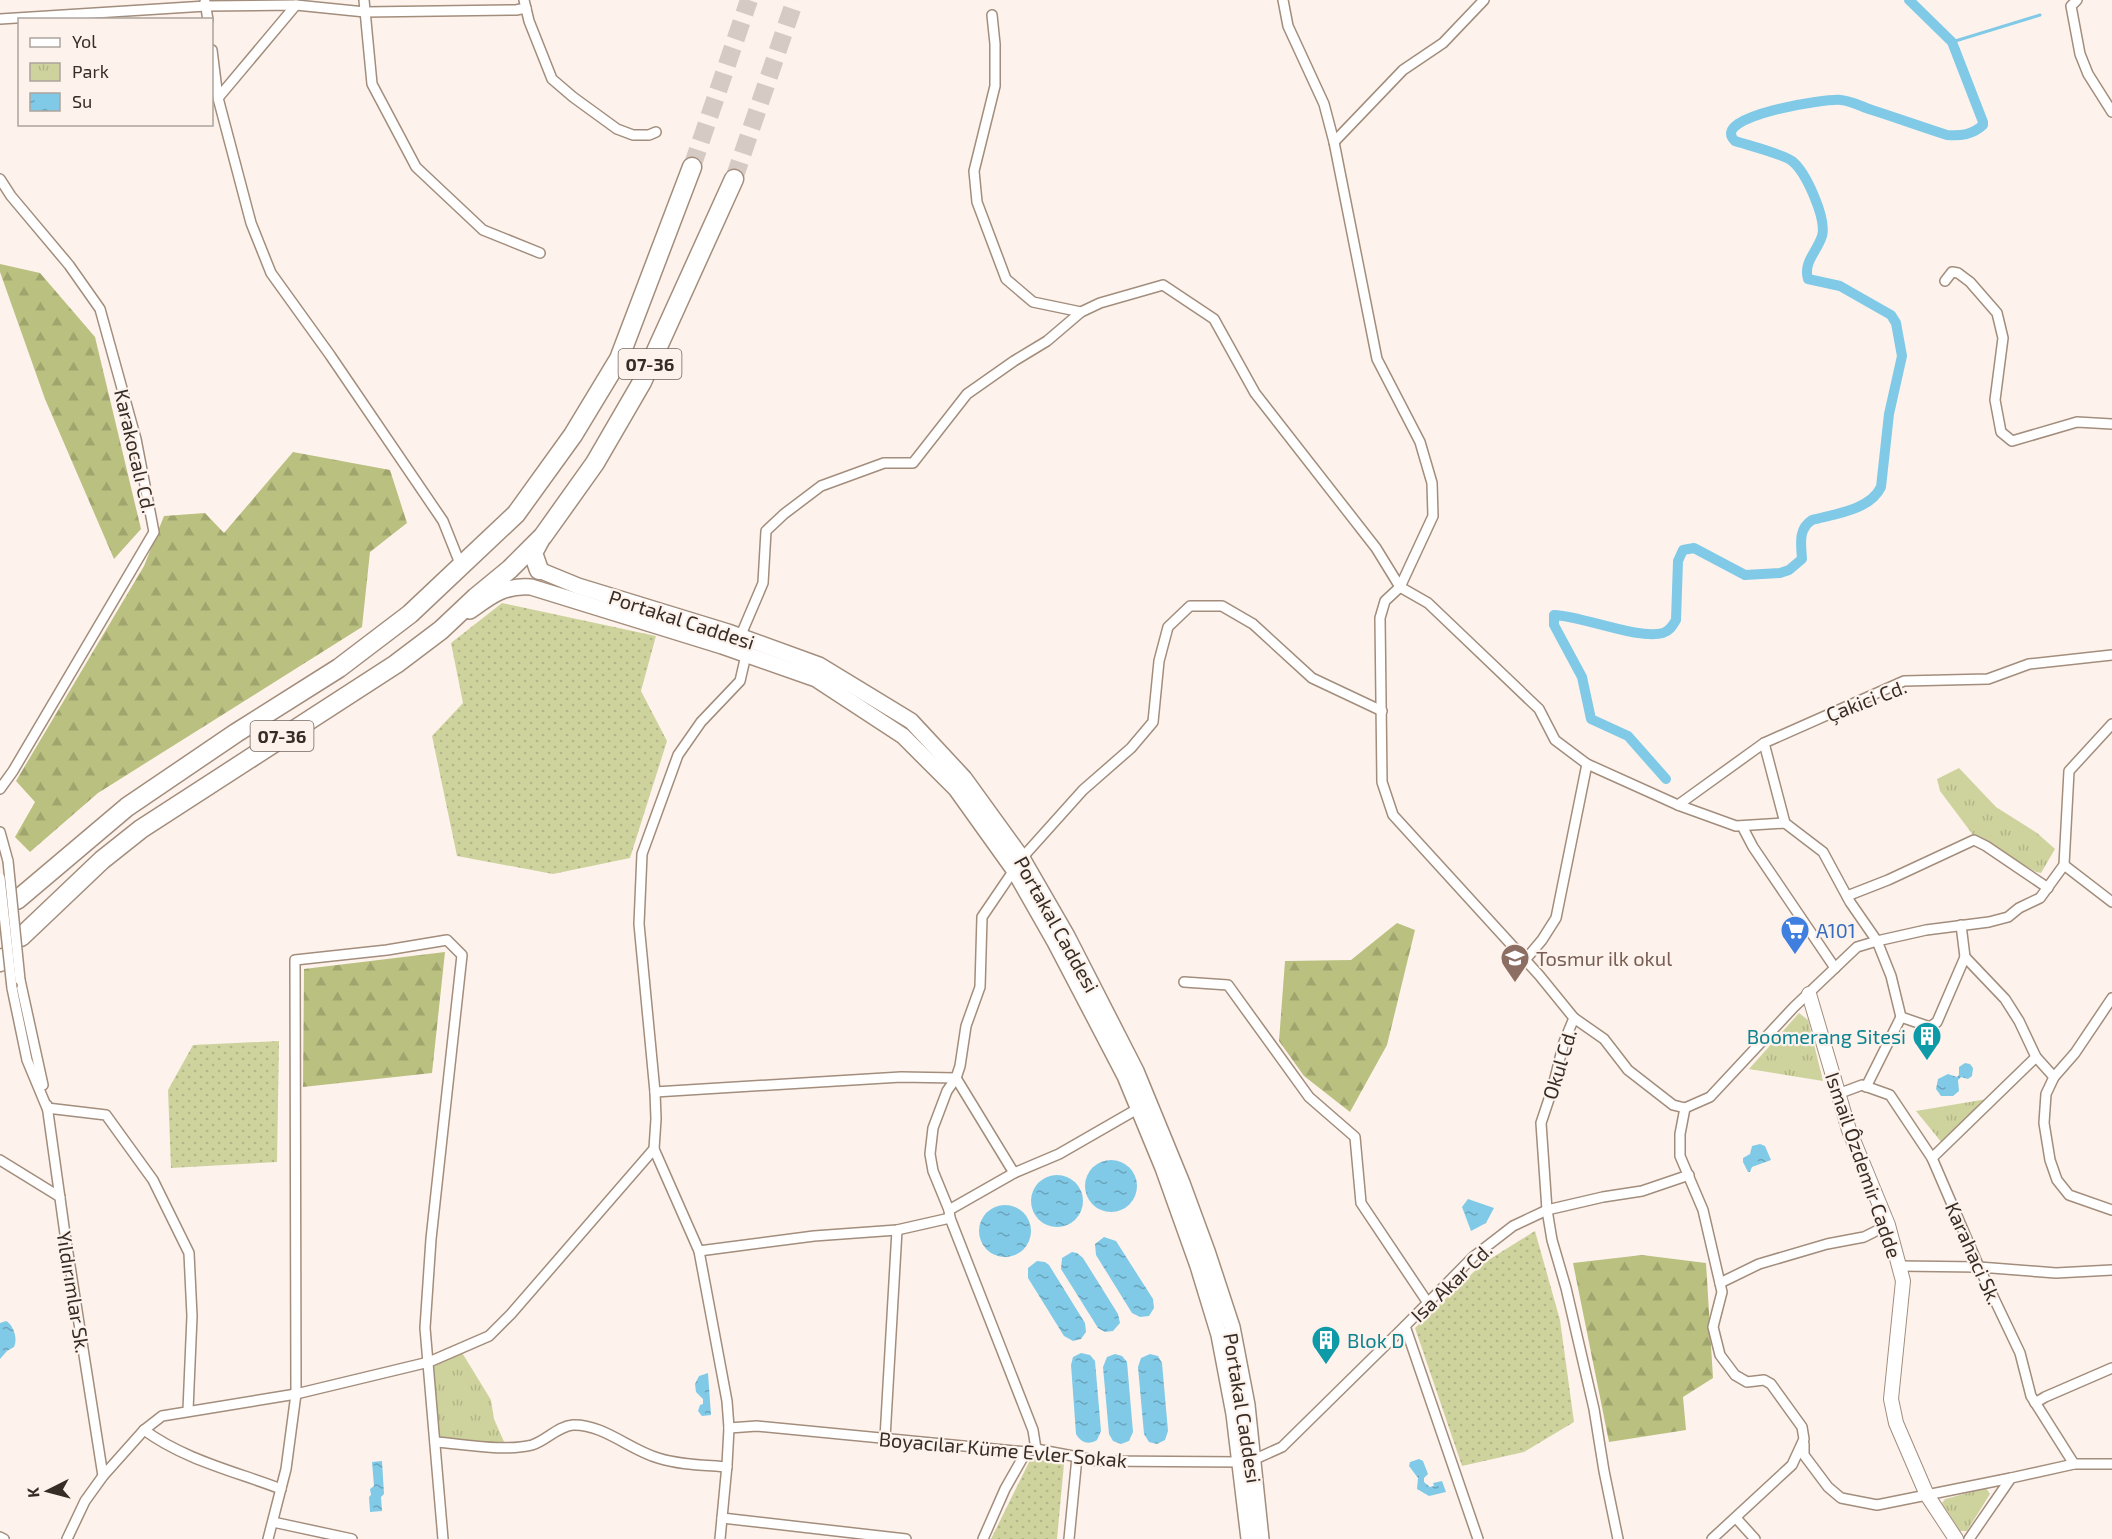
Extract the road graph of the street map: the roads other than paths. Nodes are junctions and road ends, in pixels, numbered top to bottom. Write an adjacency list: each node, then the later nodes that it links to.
1 (364, 0): 8 (street)
2 (1283, 0): 16 (street, Okul Cd.)
3 (1484, 0): 16 (street)
4 (2077, 0): 14 (street)
5 (205, 3): 7 (street); 10 (street); 11 (street)
6 (525, 4): 8 (street); 15 (street)
7 (296, 5): 8 (street); 13 (street)
8 (365, 12): 20 (street)
9 (992, 15): 22 (street)
10 (208, 18)
11 (0, 19)
12 (213, 58): 13 (street)
13 (218, 98): 25 (street)
14 (2112, 112)
15 (656, 132)
16 (1334, 142): 27 (street, Okul Cd.)
17 (692, 167): 25 (highway, 07-36)
18 (0, 179): 36 (street, Karakocalı Cd.)
19 (734, 179): 24 (highway, 07-36)
20 (540, 253)
21 (1945, 280): 23 (street)
22 (1081, 312): 27 (street); 29 (street)
23 (2112, 424)
24 (543, 536): 26 (highway); 28 (highway, 07-36)
25 (461, 566): 46 (highway, 07-36)
26 (539, 570): 29 (main road, Portakal Caddesi)
27 (1400, 587): 32 (street, Okul Cd.); 35 (street)
28 (441, 630): 30 (main road, Portakal Caddesi); 49 (highway, 07-36)
29 (740, 637): 30 (street); 41 (main road, Portakal Caddesi)
30 (746, 655): 41 (main road, Portakal Caddesi); 63 (street)
31 (2112, 655): 34 (street, Çakici Cd.)
32 (1382, 711): 41 (street); 52 (street, Okul Cd.)
33 (2112, 724): 42 (street)
34 (1764, 743): 37 (street, Çakici Cd.); 38 (street)
35 (1587, 764): 37 (street); 52 (street)
36 (0, 789)
37 (1678, 805): 39 (street)
38 (1785, 823): 39 (street); 45 (street)
39 (1742, 826): 53 (street)
40 (0, 832): 66 (street, bridge)
41 (1018, 864): 61 (street); 65 (main road, Portakal Caddesi)
42 (2064, 865): 44 (street); 47 (street)
43 (0, 878): 66 (street, bridge)
44 (2048, 888): 45 (street); 48 (street)
45 (1847, 896): 50 (street)
46 (17, 900)
47 (2112, 902)
48 (1960, 925): 50 (street); 51 (street)
49 (21, 937)
50 (1877, 941): 53 (street); 57 (street)
51 (1965, 957): 57 (street); 59 (street)
52 (1525, 960): 58 (street, Okul Cd.)
53 (1835, 968): 55 (street)
54 (1184, 982): 84 (street)
55 (1809, 993): 64 (street, Ismail Ôzdemir Cadde); 67 (street)
56 (2112, 998): 60 (street)
57 (1901, 1017): 62 (street)
58 (1574, 1018): 67 (street); 74 (street, Okul Cd.)
59 (2036, 1057): 60 (street); 69 (street)
60 (2054, 1077): 75 (street)
61 (956, 1078): 63 (street); 71 (street); 76 (street)
62 (1866, 1087): 64 (street); 69 (street, Karahaci Sk.)
63 (655, 1092): 68 (street)
64 (1838, 1094): 77 (street, Ismail Ôzdemir Cadde)
65 (1145, 1106): 71 (street); 99 (main road, Portakal Caddesi)
66 (47, 1108): 73 (street, Yıldırımlar Sk.); 90 (street)
67 (1685, 1108): 72 (street)
68 (654, 1149): 79 (street); 86 (street)
69 (1932, 1158): 81 (street, Karahaci Sk.)
70 (0, 1160): 73 (street)
71 (1014, 1173): 76 (street)
72 (1689, 1175): 74 (street, Isa Akar Cd.); 83 (street)
73 (60, 1197): 103 (street, Yıldırımlar Sk.)
74 (1547, 1210): 84 (street, Isa Akar Cd.); 121 (street, Okul Cd.)
75 (2112, 1210)
76 (950, 1214): 78 (street); 96 (street)
77 (1888, 1225): 80 (street, Ismail Ôzdemir Cadde); 83 (street)
78 (897, 1230): 79 (street); 93 (street)
79 (699, 1251): 91 (street)
80 (1899, 1266): 81 (street); 106 (street, Ismail Ôzdemir Cadde)
81 (1980, 1267): 82 (street); 89 (street, Karahaci Sk.)
82 (2112, 1270)
83 (1720, 1283): 94 (street)
84 (1428, 1303): 85 (street, Isa Akar Cd.)
85 (1405, 1326): 99 (street, Isa Akar Cd.); 120 (street)
86 (429, 1362): 88 (street); 88 (street); 95 (street)
87 (2112, 1368): 89 (street)
88 (296, 1394): 90 (street); 105 (street)
89 (2035, 1403): 100 (street, Karahaci Sk.)
90 (188, 1410): 92 (street)
91 (729, 1428): 93 (street, Boyacılar Küme Evler Sokak); 102 (street)
92 (144, 1430): 103 (street); 105 (street)
93 (885, 1438): 97 (street, Boyacılar Küme Evler Sokak)
94 (1804, 1439): 106 (street); 108 (street)
95 (435, 1442): 102 (street); 113 (street)
96 (1036, 1449): 97 (street, Boyacılar Küme Evler Sokak); 98 (street, Boyacılar Küme Evler Sokak)
97 (1026, 1452): 116 (street)
98 (1077, 1457): 99 (street, Boyacılar Küme Evler Sokak); 117 (street)
99 (1247, 1461): 118 (main road, Portakal Caddesi); 119 (main road, Portakal Caddesi)
100 (2073, 1464): 101 (street); 104 (street)
101 (2112, 1464)
102 (727, 1467): 107 (street)
103 (103, 1476): 110 (street)
104 (2011, 1478): 106 (street); 125 (street)
105 (281, 1489): 109 (street)
106 (1927, 1495): 124 (street, Ismail Ôzdemir Cadde)
107 (722, 1518): 114 (street); 115 (street)
108 (1736, 1518): 122 (street); 123 (street)
109 (273, 1522): 111 (street); 112 (street)
110 (67, 1539)
111 (268, 1539)
112 (352, 1539)
113 (443, 1539)
114 (720, 1539)
115 (906, 1539)
116 (983, 1539)
117 (1069, 1539)
118 (1249, 1539)
119 (1261, 1539)
120 (1478, 1539)
121 (1618, 1539)
122 (1713, 1539)
123 (1755, 1539)
124 (1956, 1539)
125 (1969, 1539)

